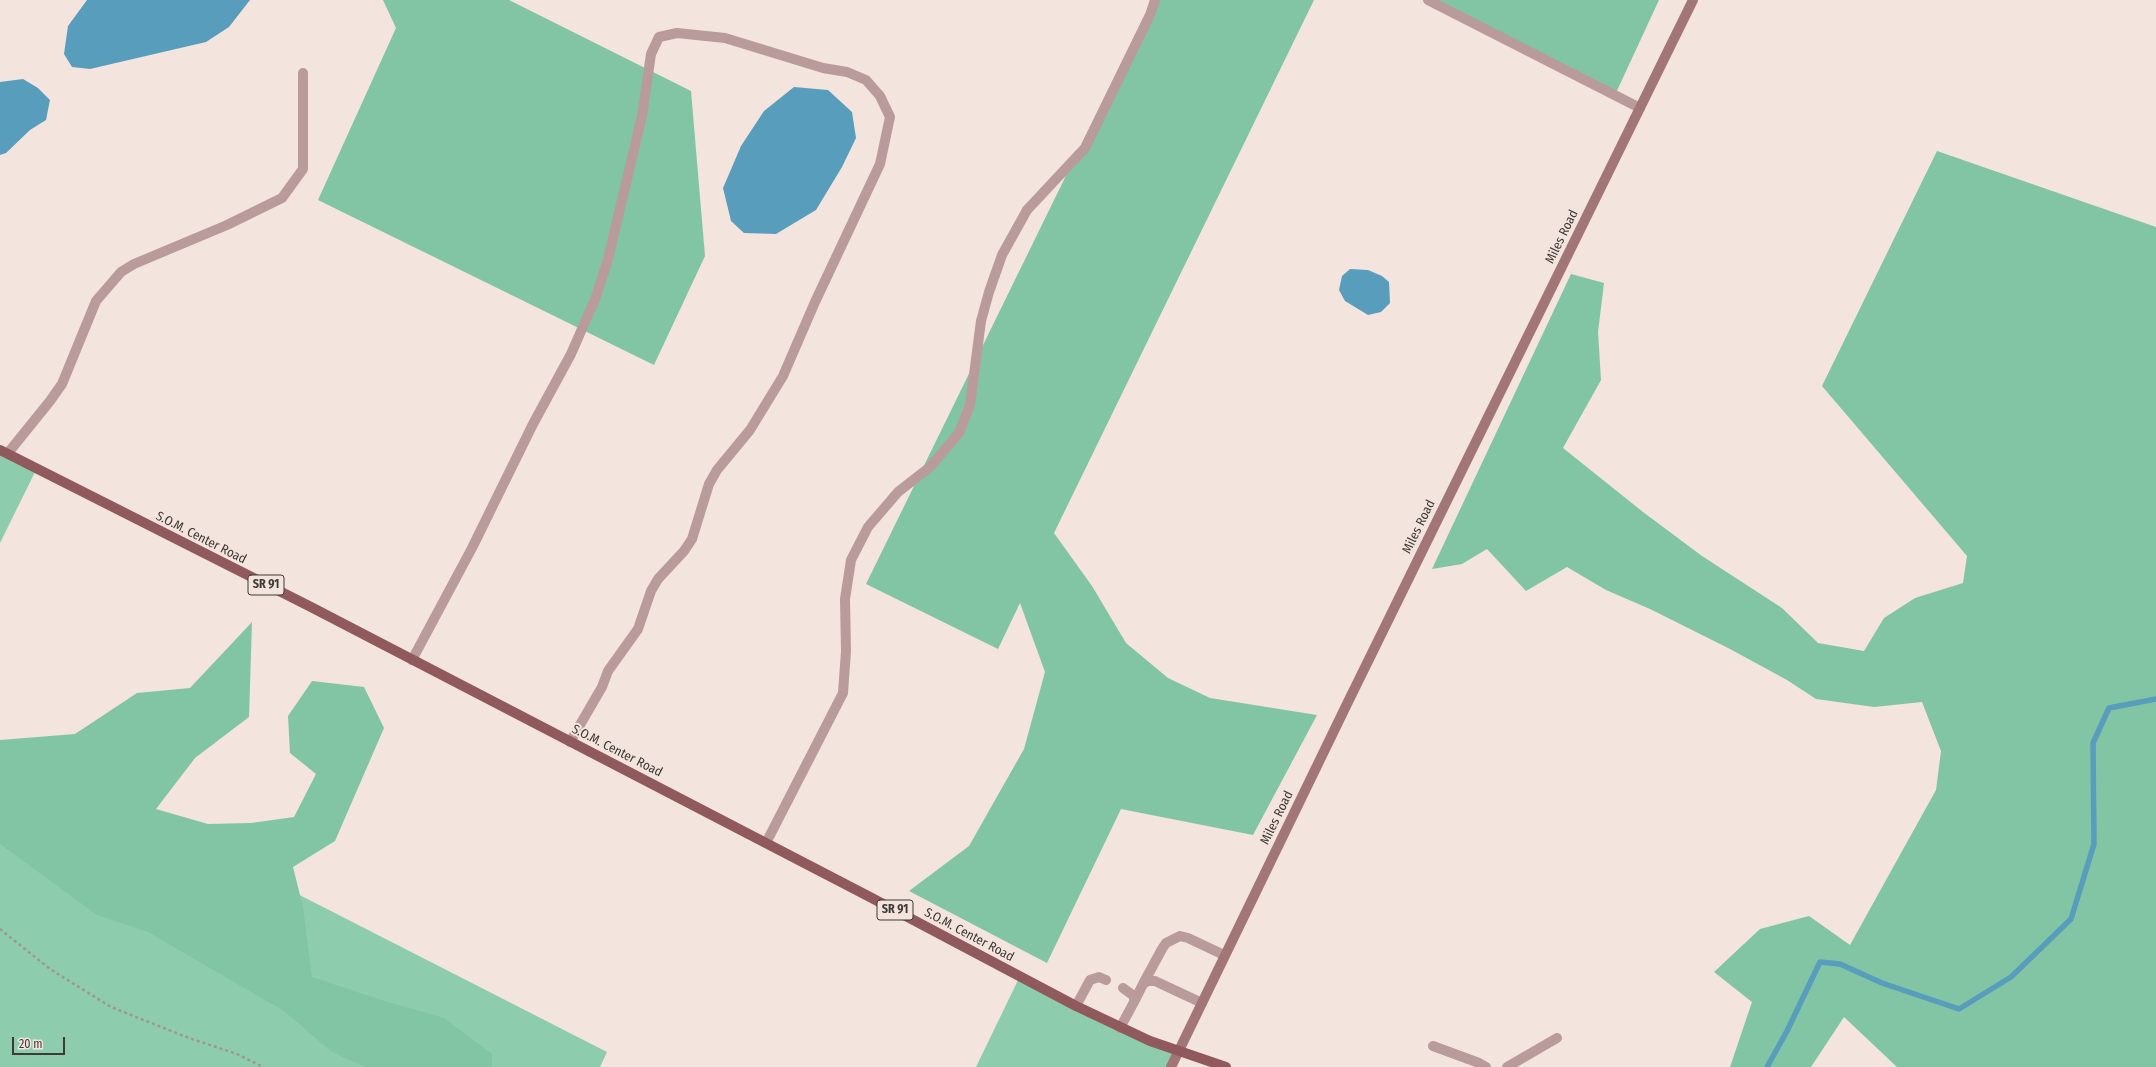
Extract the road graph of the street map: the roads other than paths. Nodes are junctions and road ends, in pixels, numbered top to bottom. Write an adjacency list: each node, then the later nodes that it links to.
1 (1155, 0): 9 (street)
2 (1428, 0): 5 (street)
3 (1693, 0): 5 (main road, Miles Road)
4 (303, 73): 6 (street)
5 (1640, 108): 10 (main road, Miles Road)
6 (4, 452): 7 (main road, S.O.M. Center Road / SR 91)
7 (412, 660): 8 (main road, S.O.M. Center Road / SR 91); 8 (street)
8 (570, 742): 9 (main road, S.O.M. Center Road / SR 91)
9 (766, 843): 16 (main road, S.O.M. Center Road / SR 91)
10 (1224, 955): 12 (street); 15 (main road, Miles Road)
11 (1106, 980): 16 (street)
12 (1143, 984): 14 (street); 15 (street)
13 (1123, 988): 14 (street)
14 (1134, 1002): 17 (street)
15 (1202, 1003): 20 (main road, Miles Road)
16 (1076, 1006): 17 (main road, S.O.M. Center Road / SR 91)
17 (1120, 1028): 20 (main road, S.O.M. Center Road / SR 91)
18 (1557, 1038): 24 (street)
19 (1433, 1046): 23 (street)
20 (1178, 1052): 21 (main road, Miles Road); 22 (main road, S.O.M. Center Road / SR 91)
21 (1171, 1067)
22 (1226, 1067)
23 (1486, 1067)
24 (1507, 1067)

